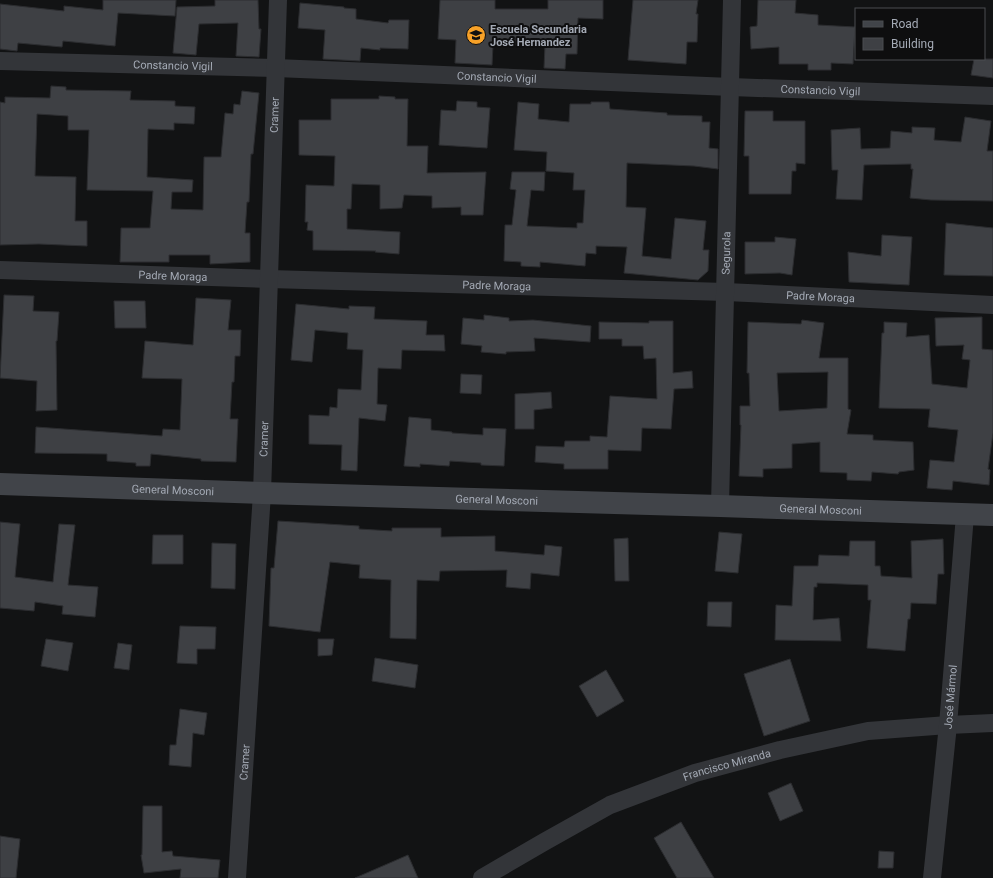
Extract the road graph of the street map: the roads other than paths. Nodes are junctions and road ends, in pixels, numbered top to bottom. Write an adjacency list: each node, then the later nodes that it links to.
1 (278, 0): 4 (street, Cramer)
2 (732, 0): 5 (street, Segurola)
3 (0, 61): 4 (street, Constancio Vigil)
4 (276, 68): 5 (street, Constancio Vigil); 8 (street, Cramer)
5 (731, 87): 6 (street, Constancio Vigil); 9 (street, Segurola)
6 (993, 96)
7 (0, 270): 8 (street, Padre Moraga)
8 (269, 279): 9 (street, Padre Moraga); 12 (street, Cramer)
9 (726, 292): 10 (street, Padre Moraga); 13 (street, Segurola)
10 (993, 305)
11 (0, 484): 12 (street, General Mosconi)
12 (262, 493): 13 (street, General Mosconi); 18 (street, Cramer)
13 (720, 506): 14 (street, General Mosconi)
14 (965, 515): 15 (street, General Mosconi); 17 (street, José Mármol)
15 (993, 515)
16 (993, 723): 17 (street, Francisco Miranda)
17 (948, 725): 19 (street, Francisco Miranda); 20 (street, José Mármol)
18 (236, 878)
19 (482, 878)
20 (932, 878)

